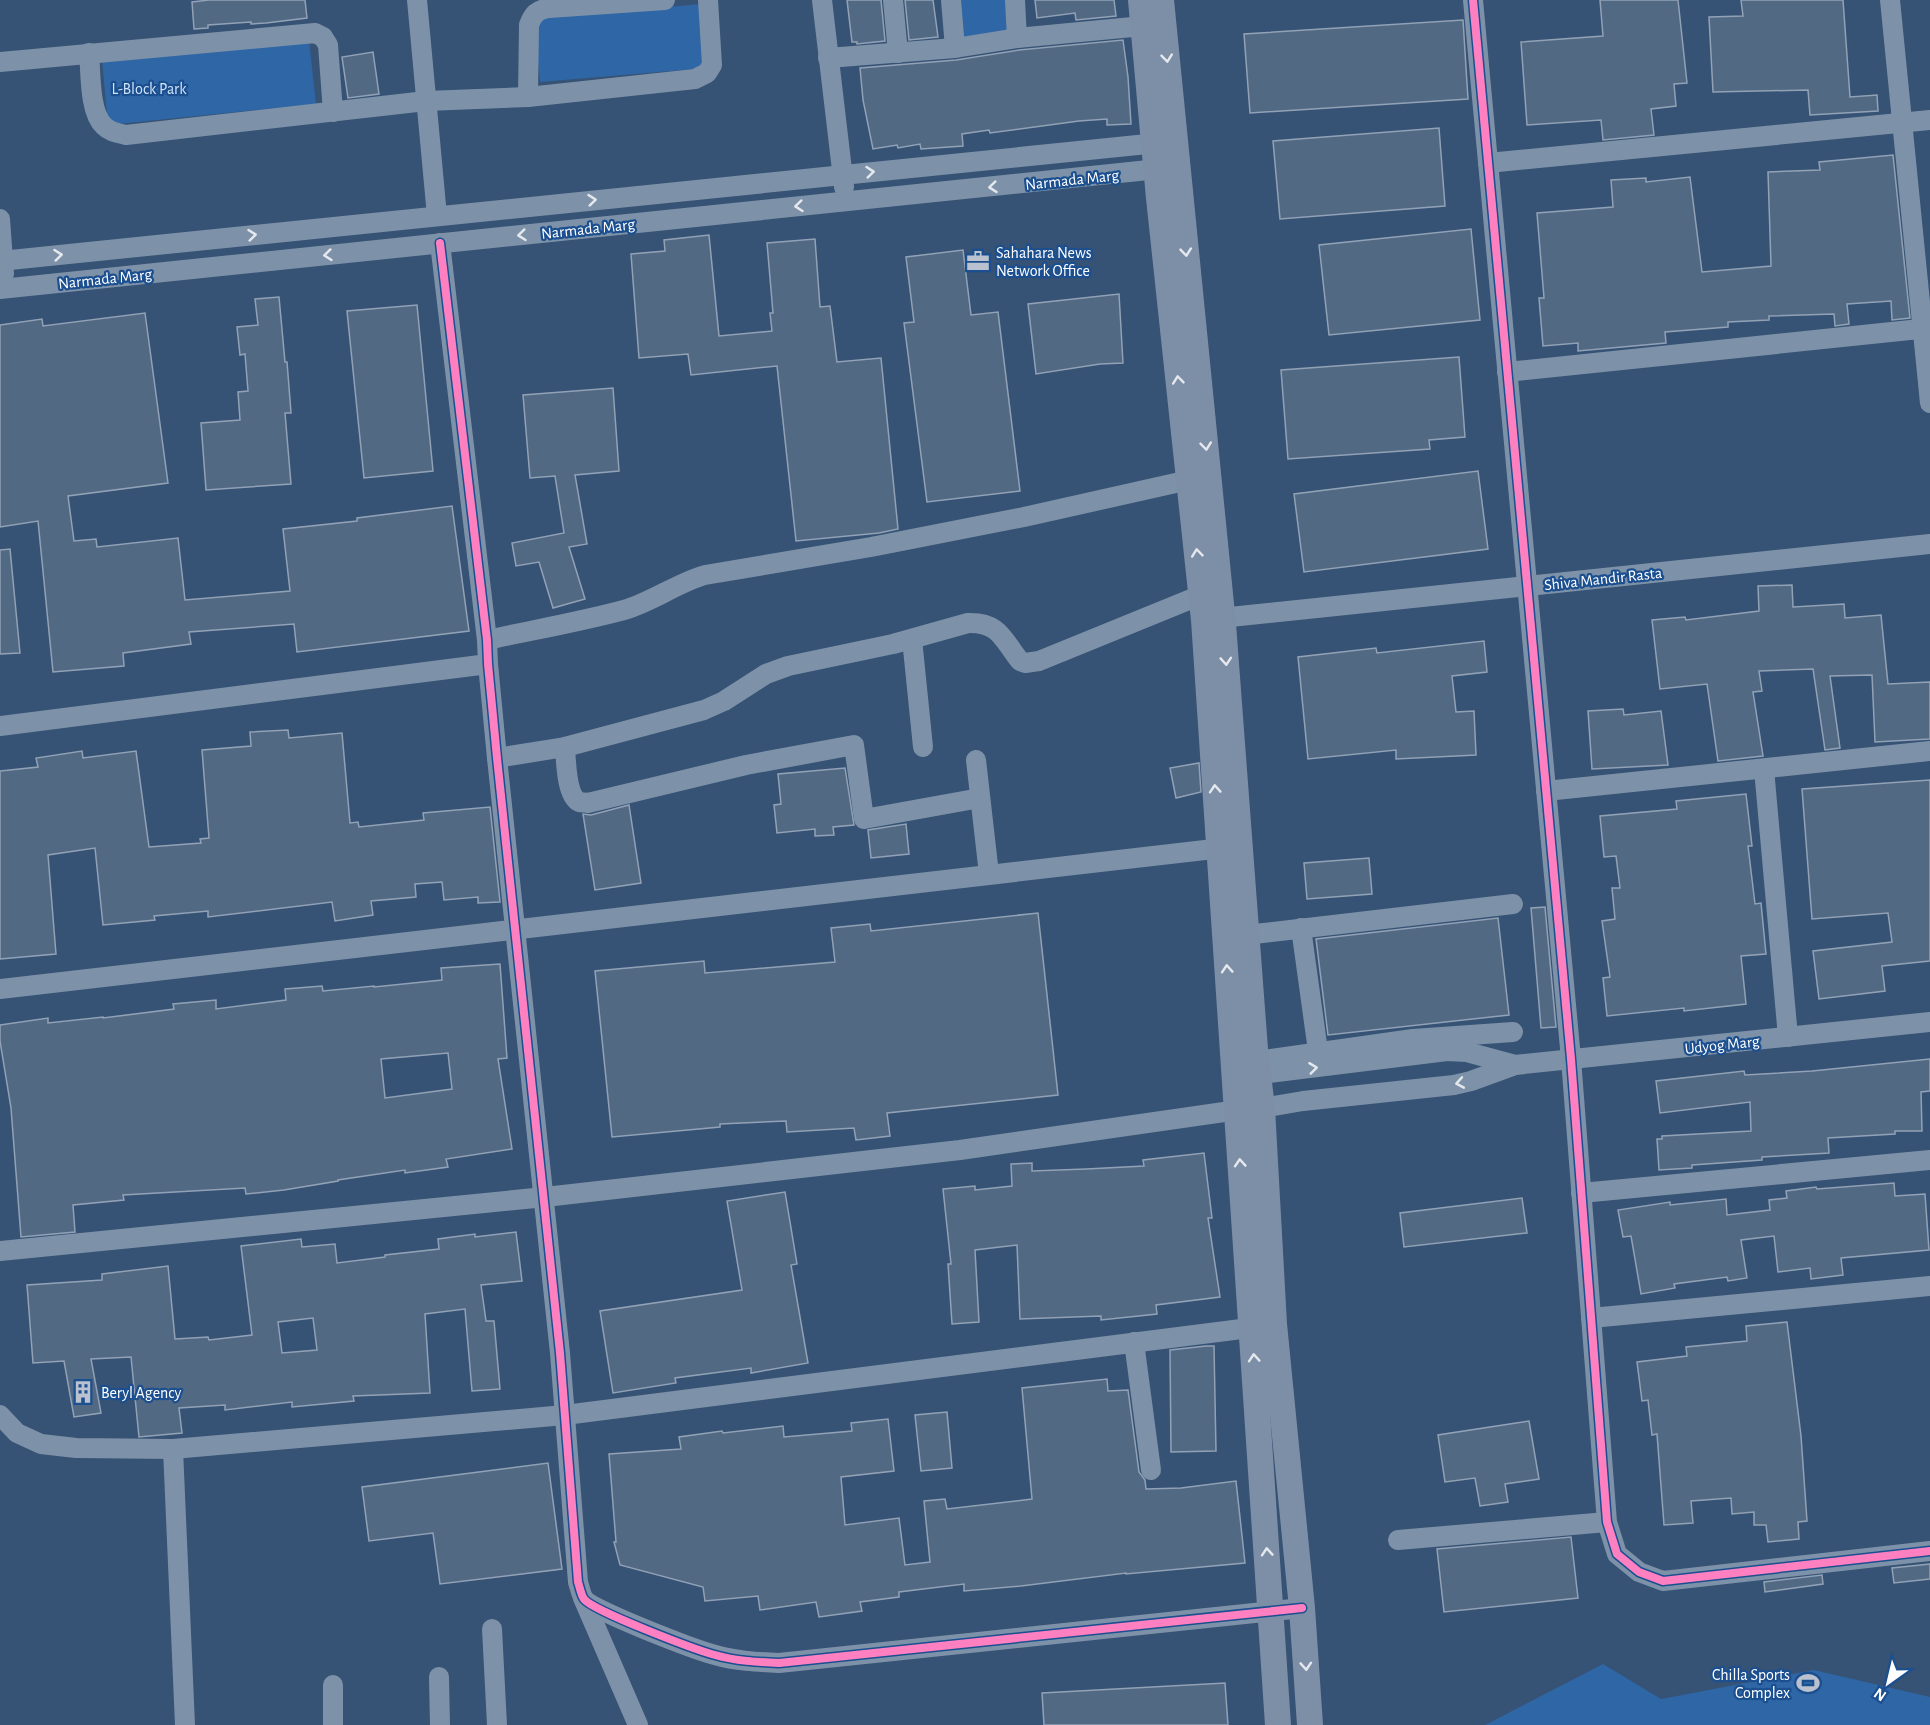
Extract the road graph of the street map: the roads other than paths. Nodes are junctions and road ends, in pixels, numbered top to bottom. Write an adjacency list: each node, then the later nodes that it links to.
1 (417, 0): 20 (street)
2 (665, 0): 19 (street)
3 (708, 0): 19 (street)
4 (822, 0): 17 (street)
5 (893, 0): 16 (street)
6 (951, 0): 14 (street)
7 (1014, 0): 13 (street)
8 (1141, 0): 12 (main road)
9 (1161, 0): 24 (main road, one-way to 24)
10 (1473, 0): 25 (street)
11 (1890, 0): 23 (street)
12 (1143, 26): 13 (street); 24 (main road)
13 (1017, 38): 14 (street)
14 (955, 48): 16 (street)
15 (89, 53): 18 (street); 21 (street); 21 (street)
16 (898, 53): 17 (street)
17 (828, 58): 27 (street)
18 (0, 62)
19 (528, 97): 20 (street)
20 (426, 101): 21 (street); 29 (street)
21 (333, 112)
22 (1930, 120): 23 (street)
23 (1902, 123): 25 (street); 34 (street)
24 (1165, 142): 26 (main road); 27 (street, Narmada Marg, one-way to 24)
25 (1488, 163): 35 (street)
26 (1167, 168): 28 (street, Narmada Marg, one-way to 28); 37 (main road, one-way to 26); 40 (main road, one-way to 40)
27 (843, 175): 28 (street); 29 (street, Narmada Marg, one-way to 27)
28 (845, 202): 31 (street, Narmada Marg, one-way to 31)
29 (437, 216): 32 (street, Narmada Marg, one-way to 29)
30 (0, 219): 32 (street)
31 (440, 243): 33 (street, Narmada Marg, one-way to 33); 42 (street)
32 (2, 261): 33 (street)
33 (2, 289)
34 (1926, 329): 35 (street); 36 (street)
35 (1507, 372): 39 (street)
36 (1930, 403)
37 (1189, 480): 40 (main road, one-way to 37); 42 (street)
38 (1930, 544): 39 (street, Shiva Mandir Rasta)
39 (1527, 586): 40 (street, Shiva Mandir Rasta); 51 (street)
40 (1209, 611): 41 (street, Shiva Mandir Rasta); 53 (main road)
41 (912, 639): 45 (street); 46 (street)
42 (487, 640): 43 (street)
43 (488, 664): 44 (street); 48 (street)
44 (0, 726)
45 (565, 747): 48 (street); 52 (street)
46 (923, 747)
47 (1930, 751): 50 (street)
48 (497, 758): 57 (street)
49 (976, 760): 52 (street)
50 (1764, 769): 51 (street); 62 (street)
51 (1546, 791): 64 (street)
52 (980, 798): 54 (street)
53 (1229, 847): 54 (street); 58 (main road); 66 (main road, one-way to 53)
54 (989, 874): 57 (street)
55 (1513, 904): 56 (street)
56 (1301, 928): 58 (street); 63 (street)
57 (516, 929): 59 (street); 70 (street)
58 (1246, 935): 66 (main road)
59 (0, 989)
60 (1930, 1022): 62 (street, Udyog Marg)
61 (1513, 1032): 63 (street)
62 (1788, 1037): 64 (street, Udyog Marg)
63 (1318, 1051): 66 (street)
64 (1570, 1059): 65 (street, Udyog Marg); 69 (street)
65 (1515, 1065): 66 (street, Udyog Marg, one-way to 65); 67 (street, Udyog Marg, one-way to 67)
66 (1249, 1071): 67 (main road)
67 (1250, 1109): 70 (street, Udyog Marg); 74 (main road)
68 (1930, 1160): 69 (street)
69 (1581, 1193): 73 (street)
70 (545, 1197): 71 (street, Udyog Marg); 77 (street)
71 (0, 1251)
72 (1930, 1286): 73 (street)
73 (1591, 1318): 80 (street)
74 (1263, 1326): 75 (street); 84 (main road); 85 (main road, one-way to 74)
75 (1134, 1342): 77 (street); 79 (street)
76 (0, 1415): 78 (street)
77 (565, 1415): 78 (street); 83 (street)
78 (173, 1449): 89 (street)
79 (1151, 1470)
80 (1607, 1522): 81 (street); 82 (street)
81 (1398, 1540)
82 (1930, 1551)
83 (583, 1598): 85 (street); 93 (street)
84 (1302, 1608): 85 (street); 95 (main road, one-way to 95)
85 (1271, 1611): 94 (main road)
86 (492, 1629): 92 (street)
87 (439, 1677): 91 (street)
88 (333, 1685): 90 (street)
89 (185, 1725)
90 (333, 1725)
91 (440, 1725)
92 (497, 1725)
93 (638, 1725)
94 (1278, 1725)
95 (1310, 1725)

